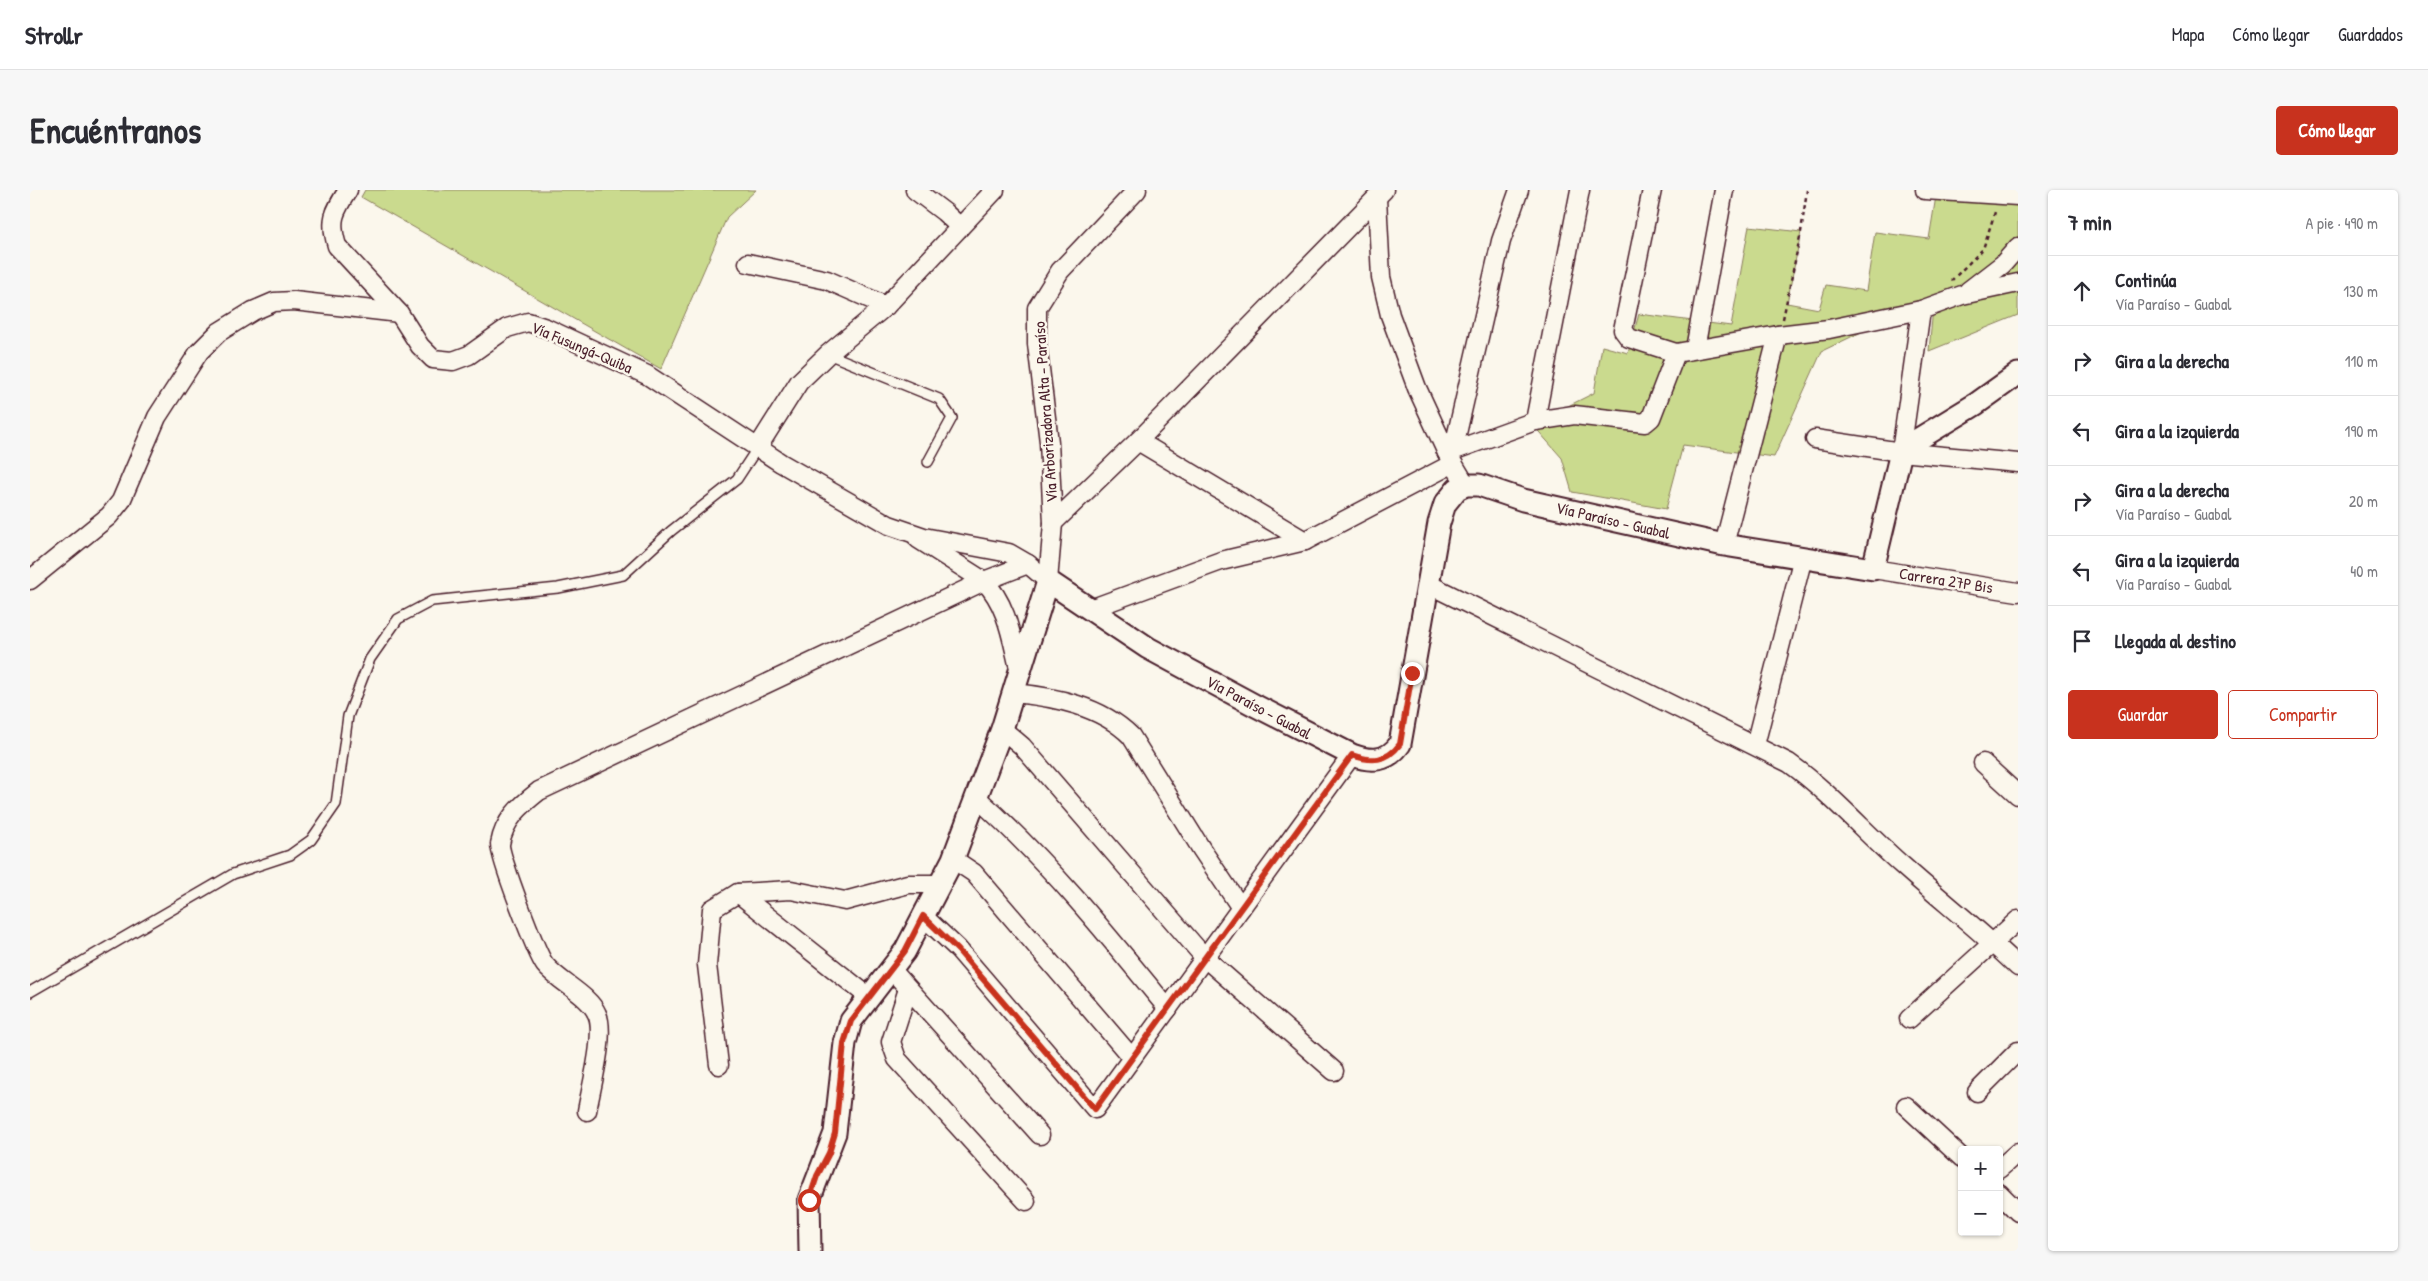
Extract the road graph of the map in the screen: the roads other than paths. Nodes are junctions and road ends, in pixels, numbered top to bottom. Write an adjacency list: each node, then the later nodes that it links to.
1 (348, 190): 19 (street, Vía Fusungá-Quiba)
2 (915, 190): 12 (street)
3 (995, 190): 12 (street)
4 (1136, 190): 34 (street, Vía Arborizadora Alta - Paraíso)
5 (1519, 190): 30 (street)
6 (1580, 190): 25 (street)
7 (1652, 190): 22 (street)
8 (1724, 190): 21 (street)
9 (1925, 190): 11 (street)
10 (1380, 194): 27 (street); 30 (street)
11 (2018, 196)
12 (960, 227): 17 (street)
13 (2018, 247): 16 (street)
14 (748, 263): 17 (street)
15 (2018, 283): 16 (street)
16 (1962, 295): 18 (street)
17 (886, 306): 23 (street)
18 (1921, 310): 20 (street); 29 (street)
19 (399, 314): 28 (street, Vía Fusungá-Quiba); 41 (street)
20 (1778, 335): 21 (street); 37 (street)
21 (1695, 349): 22 (street)
22 (1676, 353): 25 (street)
23 (828, 354): 28 (street); 31 (lane)
24 (2018, 374): 29 (street)
25 (1535, 421): 30 (street)
26 (1815, 439): 29 (street)
27 (1138, 441): 34 (street); 36 (street)
28 (758, 448): 35 (street, Vía Fusungá-Quiba); 66 (lane)
29 (1901, 452): 32 (street); 40 (street)
30 (1450, 456): 33 (street); 36 (street)
31 (928, 462)
32 (2018, 463)
33 (1466, 485): 37 (street, Vía Paraíso - Guabal); 44 (street, Vía Paraíso - Guabal)
34 (1052, 524): 43 (street, Vía Arborizadora Alta - Paraíso)
35 (907, 532): 39 (street); 42 (street)
36 (1305, 541): 46 (street)
37 (1724, 545): 38 (street, Vía Paraíso - Guabal)
38 (1803, 557): 40 (street, Vía Paraíso - Guabal); 50 (street)
39 (1028, 564): 42 (street); 43 (street)
40 (1873, 569): 45 (street, Carrera 27P Bis)
41 (30, 580)
42 (984, 581): 47 (street); 76 (street)
43 (1048, 581): 46 (street, Vía Paraíso - Guabal); 47 (street)
44 (1428, 584): 50 (street); 51 (street, Vía Paraíso - Guabal)
45 (2018, 592)
46 (1090, 609): 51 (street, Vía Paraíso - Guabal)
47 (1020, 672): 48 (street)
48 (1014, 693): 49 (street); 58 (street)
49 (1002, 729): 54 (street); 62 (street)
50 (1755, 745): 61 (street)
51 (1352, 755): 58 (street)
52 (1984, 763): 53 (street)
53 (2018, 795)
54 (976, 797): 55 (street); 68 (street)
55 (953, 859): 56 (street); 71 (street)
56 (940, 884): 57 (street); 59 (street)
57 (738, 893): 67 (street); 72 (street)
58 (1241, 908): 62 (street)
59 (923, 916): 64 (street); 71 (street)
60 (2018, 920): 61 (street)
61 (1993, 943): 63 (street); 69 (street)
62 (1205, 958): 68 (street); 73 (street)
63 (2018, 967)
64 (891, 969): 65 (street); 67 (street)
65 (908, 989): 77 (street); 82 (street)
66 (30, 992)
67 (869, 997): 84 (street)
68 (1168, 1009): 71 (street)
69 (1909, 1020)
70 (2018, 1051): 74 (street)
71 (1132, 1058)
72 (719, 1065)
73 (1334, 1070)
74 (1977, 1092)
75 (1906, 1106): 79 (street)
76 (587, 1111)
77 (1040, 1135)
78 (2018, 1152): 80 (street)
79 (1958, 1154)
80 (2003, 1165)
81 (2003, 1197): 83 (street)
82 (1026, 1201)
83 (2018, 1212)
84 (810, 1251)

